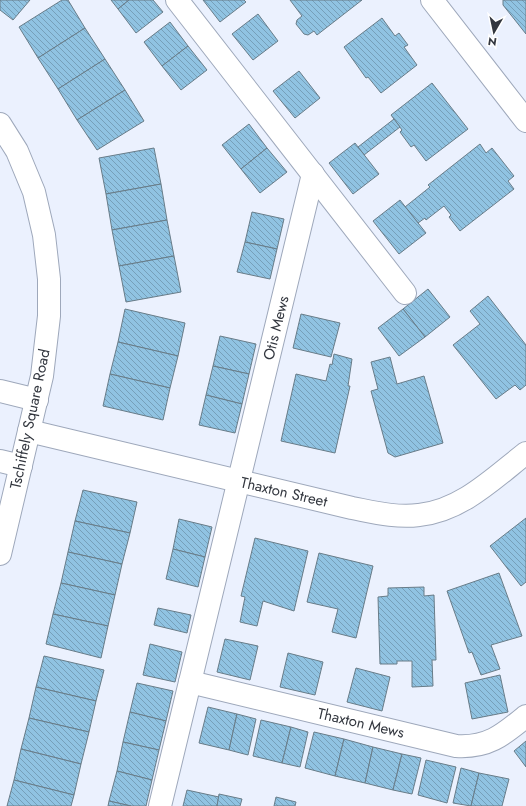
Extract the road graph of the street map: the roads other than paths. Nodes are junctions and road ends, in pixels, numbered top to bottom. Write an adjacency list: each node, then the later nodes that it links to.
1 (177, 0): 5 (street)
2 (432, 0): 3 (street)
3 (526, 121)
4 (0, 124): 8 (street, Tschiffely Square Road)
5 (313, 174): 6 (street); 13 (street, Otis Mews)
6 (405, 293)
7 (0, 391): 8 (street)
8 (37, 400): 9 (street, Tschiffely Square Road)
9 (30, 431): 12 (street, Tschiffely Square Road); 13 (street, Thaxton Street)
10 (525, 458): 13 (street, Thaxton Street)
11 (0, 461): 12 (street)
12 (21, 466): 14 (street, Tschiffely Square Road)
13 (239, 481): 15 (street)
14 (0, 554)
15 (190, 682): 16 (street, Thaxton Mews); 17 (street)
16 (526, 716)
17 (160, 806)

